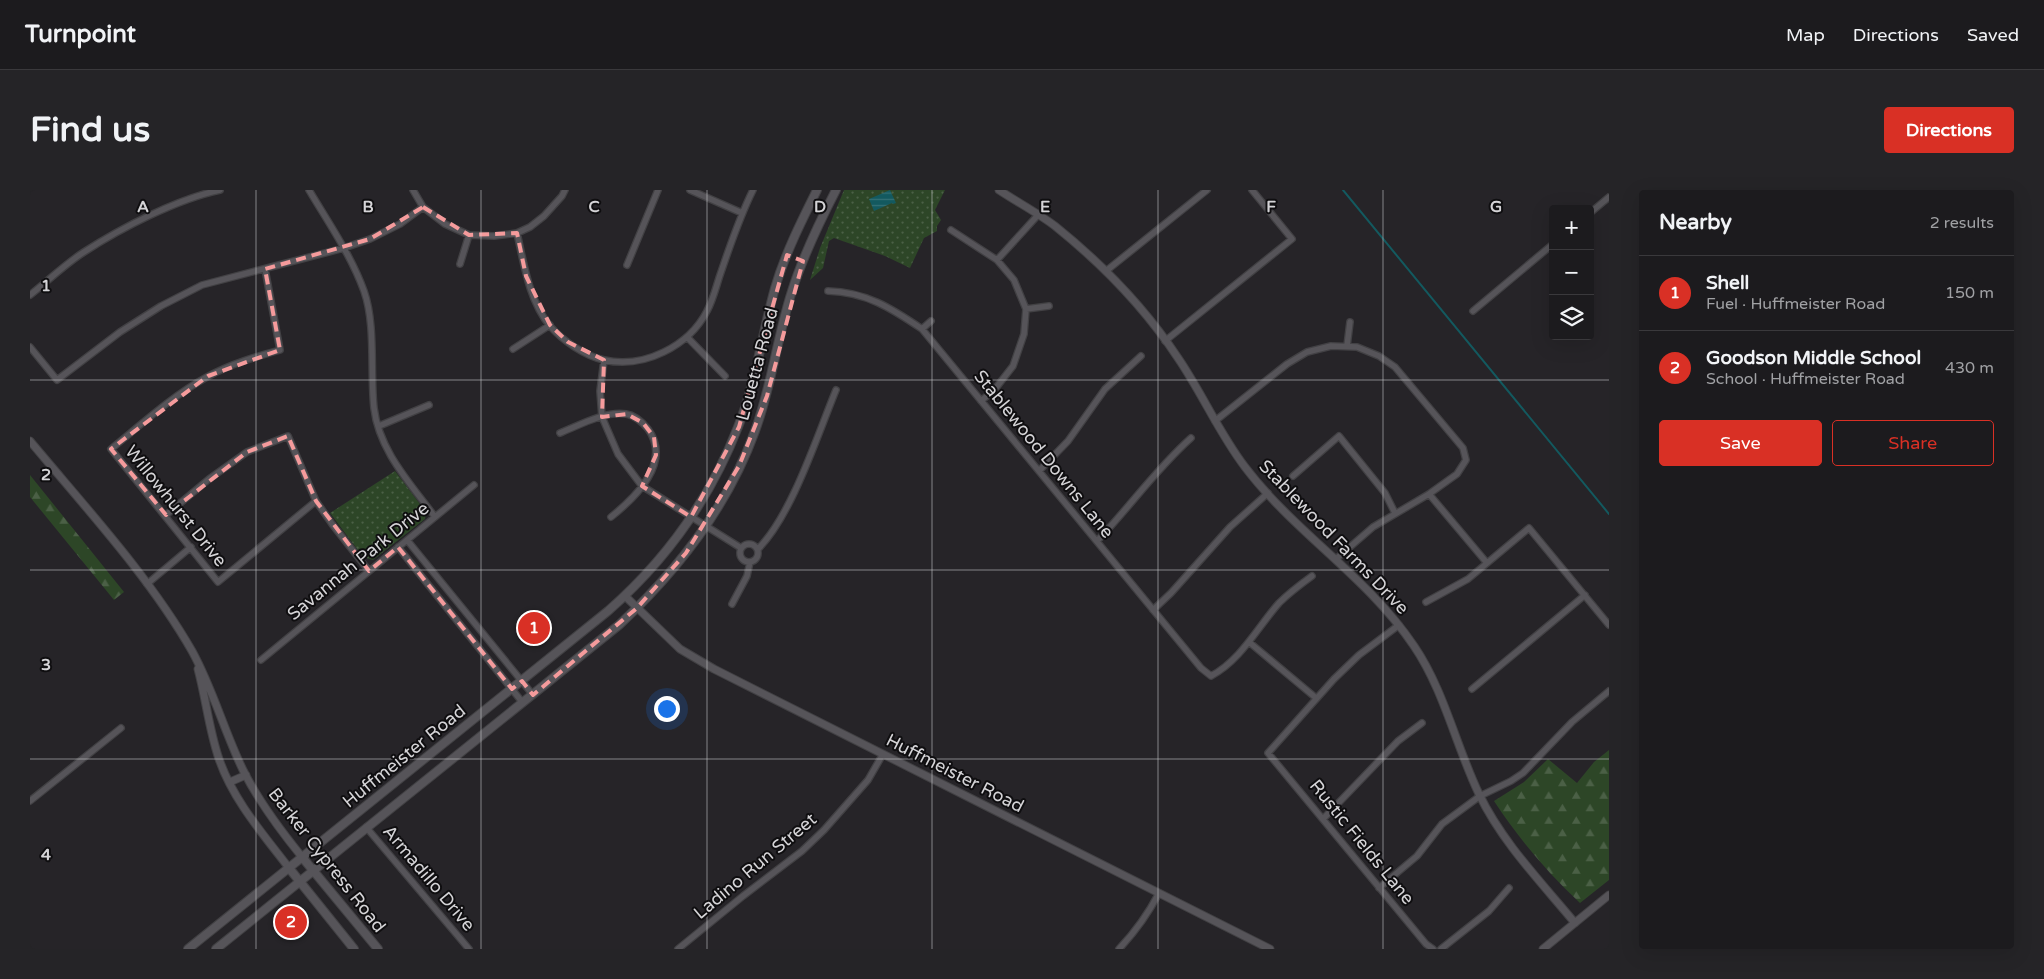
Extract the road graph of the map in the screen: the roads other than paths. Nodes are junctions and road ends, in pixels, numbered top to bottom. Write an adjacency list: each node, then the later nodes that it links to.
1 (220, 190): 13 (street)
2 (309, 190): 23 (street)
3 (413, 190): 15 (street)
4 (565, 190): 20 (street)
5 (658, 190): 28 (street)
6 (690, 190): 17 (street)
7 (753, 190): 17 (street)
8 (817, 190): 24 (main road, Louetta Road)
9 (836, 190): 26 (main road, Louetta Road)
10 (999, 190): 18 (street, Stablewood Farms Drive)
11 (1207, 190): 30 (street)
12 (1252, 190): 41 (street)
13 (207, 191): 32 (street)
14 (1609, 197): 16 (street)
15 (423, 207): 21 (street); 23 (street)
16 (1594, 210)
17 (742, 213): 40 (street)
18 (1038, 215): 25 (street); 30 (street, Stablewood Farms Drive)
19 (951, 230): 25 (street)
20 (517, 234): 21 (street); 38 (street)
21 (469, 235): 27 (street)
22 (1549, 247): 35 (street)
23 (344, 248): 29 (street); 55 (street)
24 (787, 255): 26 (main road); 49 (main road, Louetta Road)
25 (997, 260): 34 (street)
26 (803, 261): 50 (main road, Louetta Road)
27 (460, 264)
28 (627, 265)
29 (264, 269): 43 (street); 67 (street, Willowhurst Drive)
30 (1106, 272): 41 (street, Stablewood Farms Drive)
31 (828, 291): 39 (street, Stablewood Downs Lane)
32 (30, 295)
33 (1049, 306): 34 (street)
34 (1026, 309): 51 (street)
35 (1473, 311)
36 (931, 321): 39 (street)
37 (1350, 322): 42 (street)
38 (550, 325): 44 (street); 46 (street)
39 (922, 329): 51 (street, Stablewood Downs Lane)
40 (688, 337): 46 (street); 47 (street)
41 (1165, 341): 54 (street, Stablewood Farms Drive)
42 (1348, 346): 54 (street); 64 (street)
43 (30, 347)
44 (513, 349)
45 (1141, 356): 59 (street)
46 (604, 360): 53 (street)
47 (725, 376)
48 (836, 390): 77 (street)
49 (750, 391): 50 (main road); 70 (main road, Louetta Road)
50 (767, 396): 71 (main road, Louetta Road)
51 (981, 401): 59 (street, Stablewood Downs Lane)
52 (428, 405): 55 (street)
53 (602, 416): 56 (street); 62 (street); 62 (street)
54 (1214, 420): 63 (street, Stablewood Farms Drive)
55 (379, 426): 68 (street)
56 (560, 433)
57 (1191, 438): 73 (street)
58 (30, 440): 83 (street, Barker Cypress Road)
59 (1039, 471): 73 (street, Stablewood Downs Lane)
60 (1292, 476): 66 (street)
61 (474, 485): 68 (street, Savannah Park Drive)
62 (642, 486): 69 (street); 70 (street)
63 (1268, 493): 78 (street, Stablewood Farms Drive); 89 (street)
64 (1429, 494): 66 (street); 80 (street)
65 (316, 501): 67 (street); 74 (street, Willowhurst Drive); 81 (street)
66 (1395, 513): 78 (street)
67 (166, 515): 74 (street, Willowhurst Drive)
68 (435, 517): 72 (street, Savannah Park Drive)
69 (611, 517)
70 (691, 517): 71 (street); 85 (main road, Louetta Road)
71 (705, 526): 76 (street); 88 (main road, Louetta Road)
72 (407, 540): 75 (street, Savannah Park Drive); 90 (street)
73 (1096, 541): 89 (street, Stablewood Downs Lane)
74 (190, 547): 83 (street)
75 (398, 547): 81 (street, Savannah Park Drive); 91 (street)
76 (741, 548): 77 (street); 79 (street)
77 (758, 549): 79 (street)
78 (1336, 559): 92 (street, Stablewood Farms Drive)
79 (750, 562): 87 (street)
80 (1487, 563): 84 (street); 86 (street)
81 (369, 572): 96 (street, Savannah Park Drive)
82 (1312, 576): 94 (street)
83 (147, 584): 95 (street, Barker Cypress Road)
84 (1585, 595): 93 (street); 98 (street)
85 (625, 596): 88 (street, Huffmeister Road); 97 (main road, Huffmeister Road)
86 (1426, 602)
87 (732, 604)
88 (637, 608): 101 (main road, Huffmeister Road); 106 (street, Huffmeister Road)
89 (1153, 610): 94 (street, Stablewood Downs Lane)
90 (465, 613): 91 (street); 97 (street)
91 (457, 621): 99 (street)
92 (1399, 625): 102 (street); 109 (street, Stablewood Farms Drive)
93 (1609, 625)
94 (1249, 642): 102 (street)
95 (193, 652): 107 (street, Barker Cypress Road); 108 (street, Barker Cypress Road)
96 (261, 660)
97 (522, 681): 99 (main road, Huffmeister Road); 101 (street)
98 (1472, 688)
99 (512, 689): 103 (street); 113 (main road, Huffmeister Road)
100 (1609, 691): 109 (street)
101 (533, 695): 103 (main road, Huffmeister Road)
102 (1316, 698): 111 (street, Rustic Fields Lane)
103 (523, 703): 112 (main road, Huffmeister Road)
104 (1422, 723): 111 (street)
105 (121, 728): 110 (street)
106 (883, 754): 119 (street, Huffmeister Road); 127 (street, Ladino Run Street)
107 (246, 775): 108 (street); 113 (street, Barker Cypress Road)
108 (230, 782): 114 (street, Barker Cypress Road)
109 (1480, 796): 117 (street); 121 (street, Stablewood Farms Drive)
110 (30, 801)
111 (1323, 819): 117 (street, Rustic Fields Lane)
112 (366, 827): 115 (main road, Huffmeister Road); 126 (street, Armadillo Drive)
113 (302, 857): 114 (main road, Huffmeister Road); 115 (main road, Barker Cypress Road)
114 (289, 868): 116 (main road, Barker Cypress Road); 122 (main road, Huffmeister Road)
115 (313, 871): 116 (main road, Huffmeister Road); 125 (main road, Barker Cypress Road)
116 (300, 882): 123 (main road, Huffmeister Road); 124 (main road, Barker Cypress Road)
117 (1379, 888): 130 (street, Rustic Fields Lane)
118 (1509, 888): 131 (street)
119 (1159, 893): 128 (street); 129 (street, Huffmeister Road)
120 (1609, 895): 121 (street)
121 (1575, 923): 132 (street)
122 (188, 949)
123 (216, 949)
124 (354, 949)
125 (378, 949)
126 (469, 949)
127 (678, 949)
128 (1119, 949)
129 (1270, 949)
130 (1433, 949)
131 (1441, 949)
132 (1543, 949)

